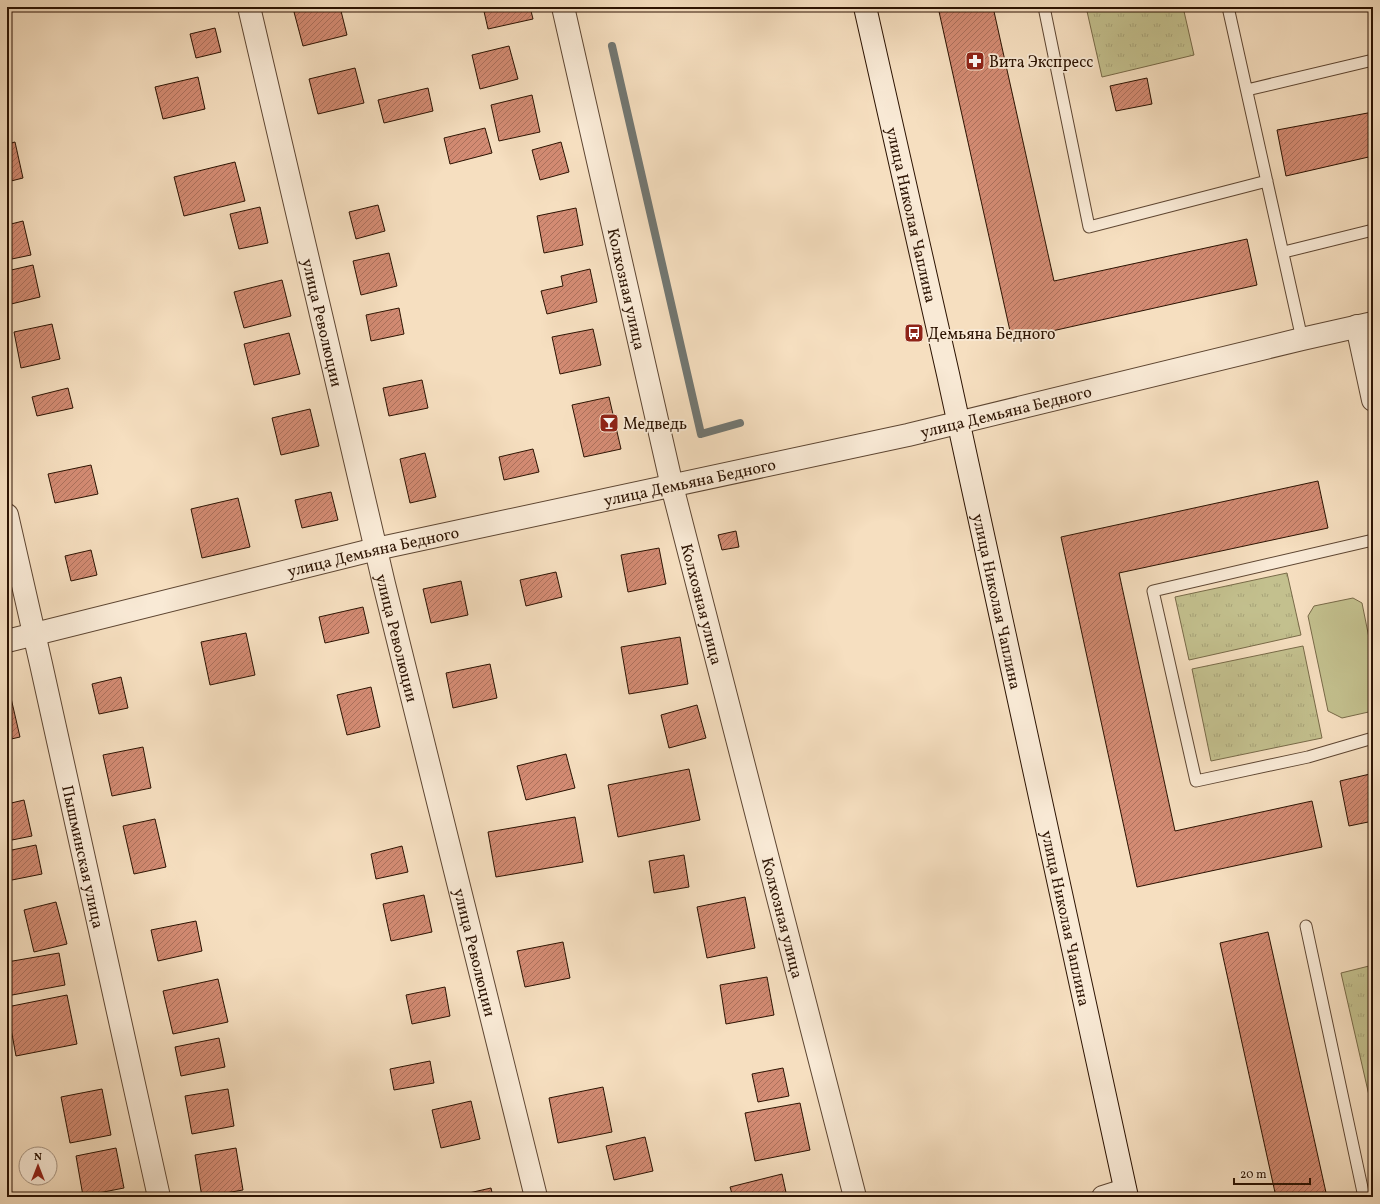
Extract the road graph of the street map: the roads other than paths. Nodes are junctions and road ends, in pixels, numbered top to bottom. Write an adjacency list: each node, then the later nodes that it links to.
1 (249, 7): 18 (street, улица Революции)
2 (564, 7): 15 (street, Колхозная улица)
3 (865, 7): 14 (street, улица Николая Чаплина)
4 (1044, 7): 8 (lane)
5 (1228, 7): 7 (lane)
6 (1373, 60): 7 (lane)
7 (1247, 90): 8 (lane)
8 (1267, 181): 10 (lane)
9 (1373, 230): 10 (lane)
10 (1284, 252): 12 (lane)
11 (1365, 325): 12 (street, улица Демьяна Бедного); 13 (street)
12 (1302, 339): 14 (street, улица Демьяна Бедного)
13 (1373, 400)
14 (958, 423): 15 (street, улица Демьяна Бедного); 23 (street, улица Николая Чаплина)
15 (672, 486): 18 (street, улица Демьяна Бедного); 26 (street, Колхозная улица)
16 (7, 515): 19 (street, Пышминская улица)
17 (1373, 540): 21 (lane)
18 (376, 550): 19 (street, улица Демьяна Бедного); 25 (street, улица Революции)
19 (34, 634): 20 (street, улица Демьяна Бедного); 24 (street, Пышминская улица)
20 (7, 641)
21 (1373, 738)
22 (1306, 926): 28 (lane)
23 (1126, 1194): 27 (street)
24 (159, 1197)
25 (536, 1197)
26 (855, 1197)
27 (1103, 1197)
28 (1364, 1197)

